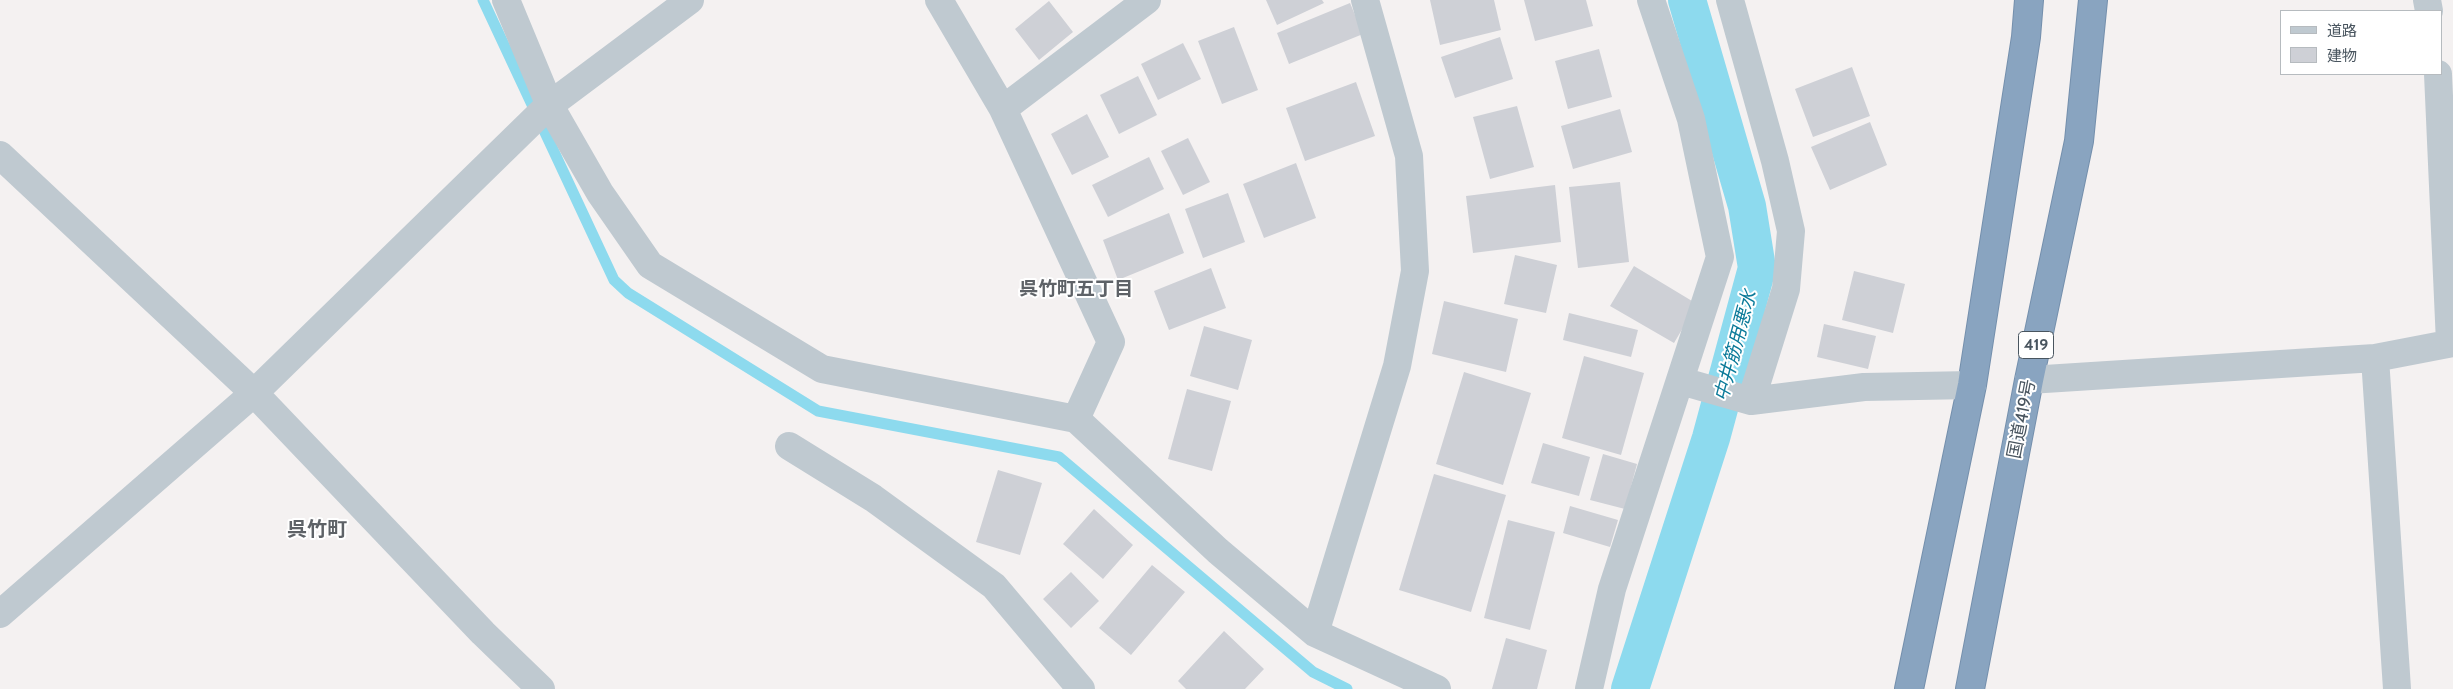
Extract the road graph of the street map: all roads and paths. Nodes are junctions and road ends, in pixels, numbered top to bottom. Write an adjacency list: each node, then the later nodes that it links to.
1 (506, 0): 11 (street)
2 (690, 0): 11 (street)
3 (939, 0): 12 (street)
4 (1147, 0): 12 (street)
5 (1365, 0): 24 (street)
6 (1651, 0): 16 (street)
7 (1730, 0): 20 (street)
8 (2029, 0): 18 (highway)
9 (2093, 0): 17 (highway, 国道419号 / 419)
10 (2443, 75): 14 (street)
11 (548, 107): 19 (street); 21 (street)
12 (1003, 109): 21 (street)
13 (0, 154): 19 (street)
14 (2451, 343): 15 (street)
15 (2375, 358): 17 (street); 31 (street)
16 (1681, 380): 20 (street); 28 (street)
17 (2029, 380): 30 (highway, 国道419号 / 419)
18 (1972, 385): 20 (street); 29 (highway)
19 (254, 392): 23 (street); 25 (street)
20 (1751, 401)
21 (1076, 419): 24 (street)
22 (790, 446): 26 (street)
23 (0, 614)
24 (1315, 634): 27 (street)
25 (541, 689)
26 (1081, 689)
27 (1437, 689)
28 (1589, 689)
29 (1909, 689)
30 (1970, 689)
31 (2397, 689)

